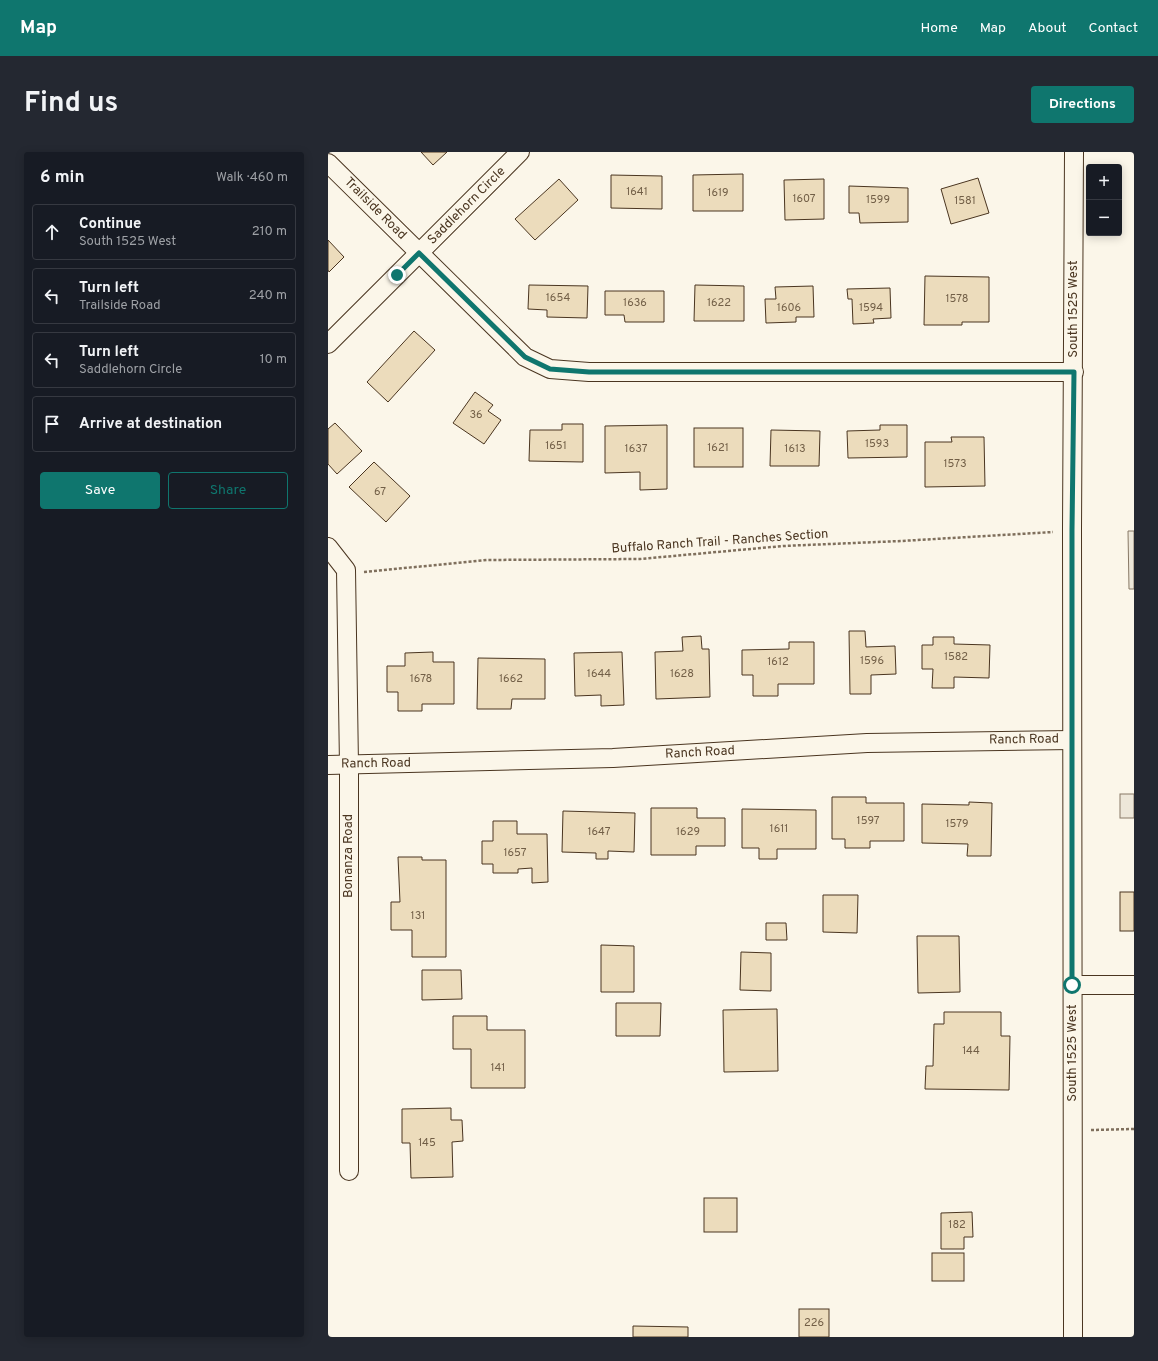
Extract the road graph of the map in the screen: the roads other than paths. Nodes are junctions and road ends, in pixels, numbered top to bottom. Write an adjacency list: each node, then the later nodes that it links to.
1 (520, 152): 4 (street, Saddlehorn Circle)
2 (1074, 152): 6 (street, South 1525 West)
3 (328, 163): 4 (street, Trailside Road)
4 (419, 253): 5 (street, Saddlehorn Circle); 6 (street, Trailside Road)
5 (328, 344)
6 (1074, 372): 8 (street, South 1525 West)
7 (328, 547): 10 (street, Bonanza Road)
8 (1072, 740): 10 (street, Ranch Road); 11 (street, South 1525 West)
9 (328, 765): 10 (street, Ranch Road)
10 (349, 765): 13 (street, Bonanza Road)
11 (1072, 985): 12 (street); 14 (street, South 1525 West)
12 (1134, 985)
13 (349, 1171)
14 (1073, 1337)

